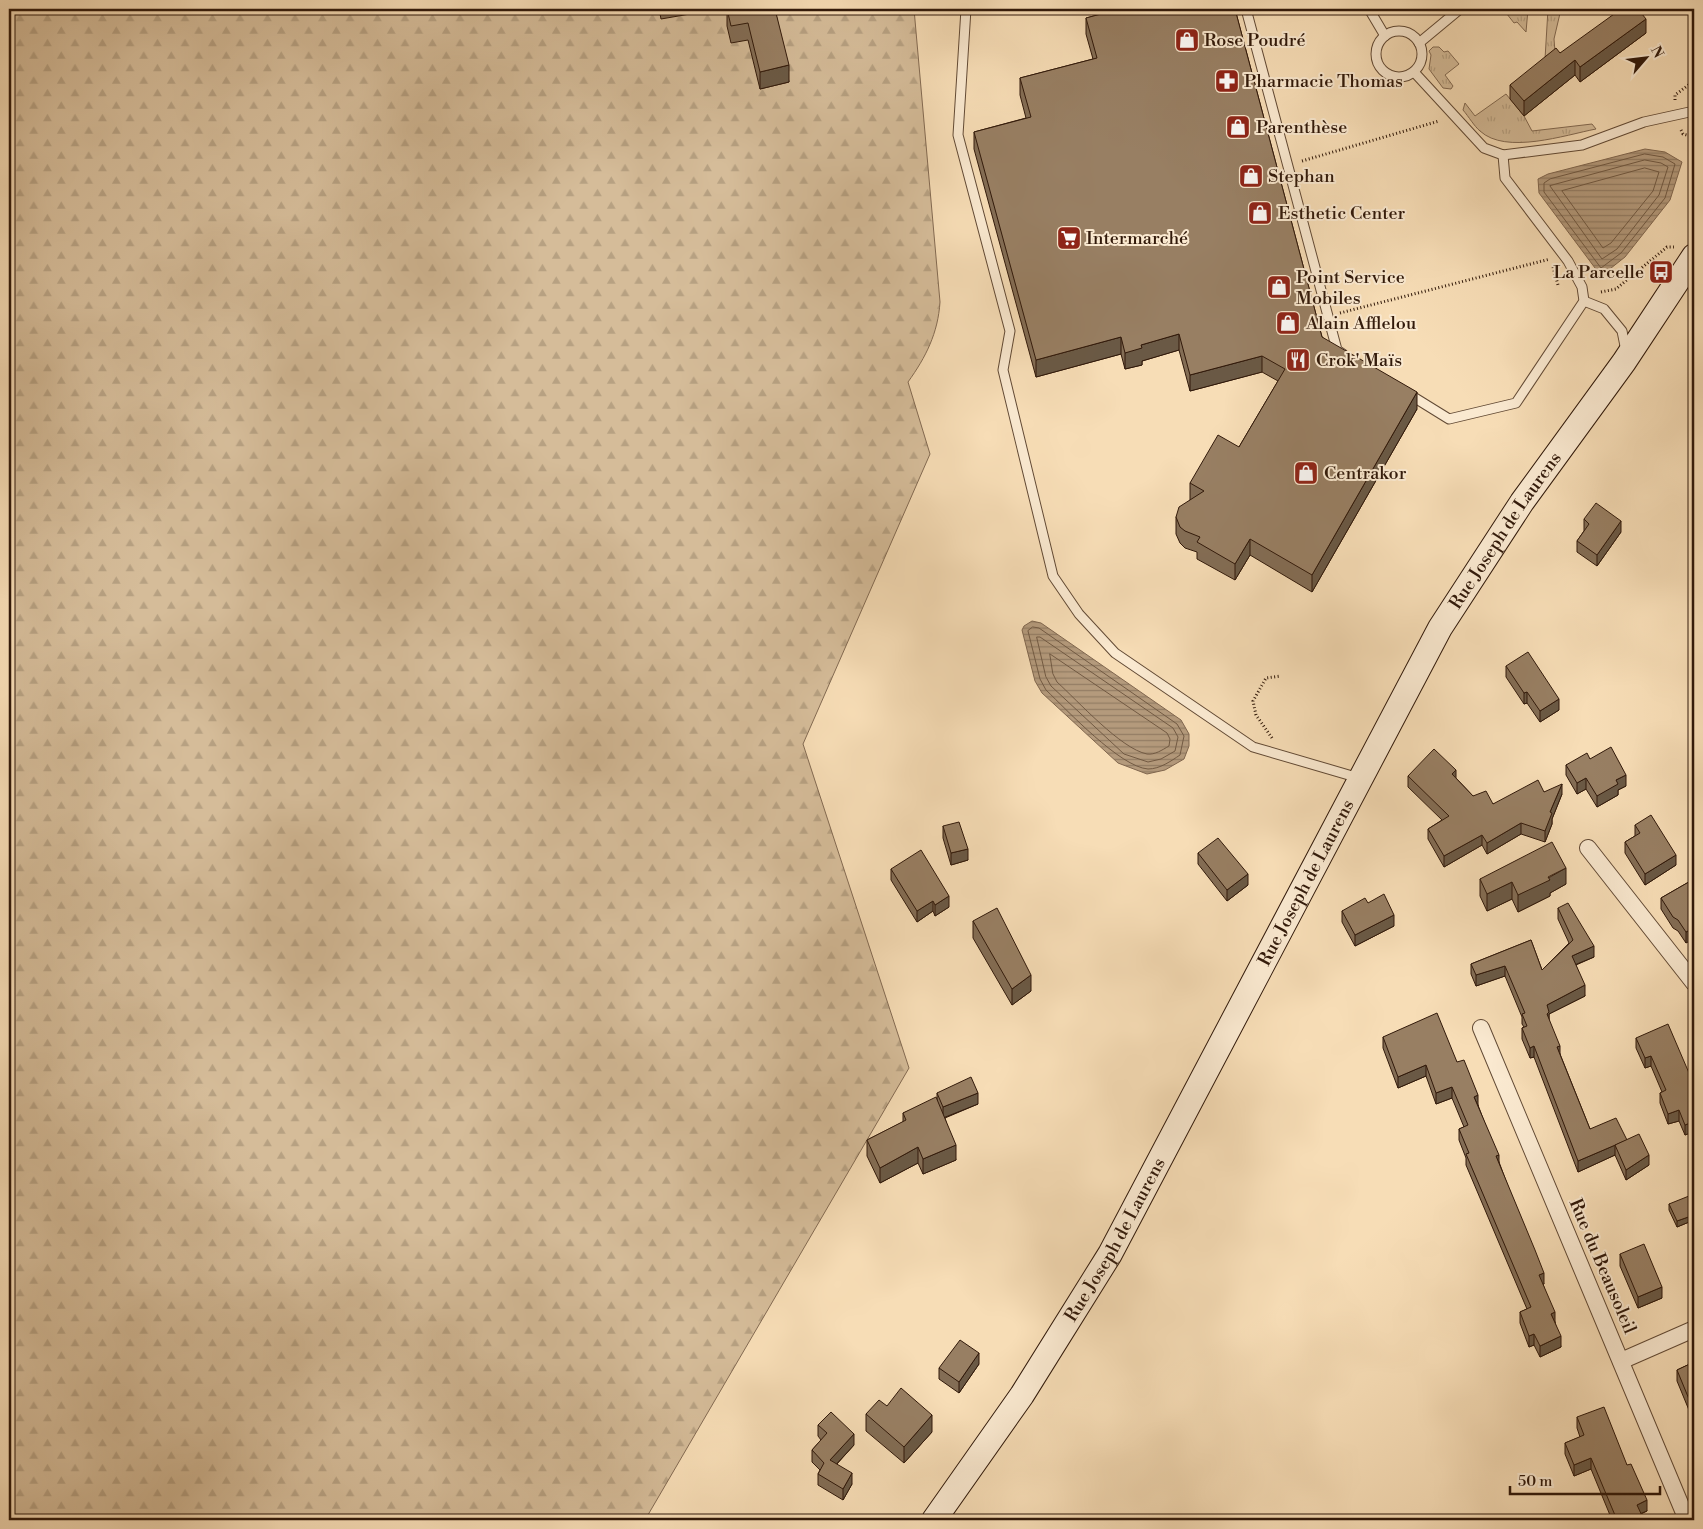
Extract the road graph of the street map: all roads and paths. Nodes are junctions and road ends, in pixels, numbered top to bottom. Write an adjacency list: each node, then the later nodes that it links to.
1 (966, 9): 24 (lane)
2 (1246, 9): 15 (lane)
3 (1369, 9): 5 (lane)
4 (1460, 9): 6 (lane)
5 (1385, 36): 6 (lane); 7 (lane)
6 (1419, 43): 7 (lane)
7 (1414, 72): 11 (lane)
8 (1694, 81): 9 (path)
9 (1675, 100)
10 (1694, 111): 14 (lane)
11 (1454, 116): 14 (lane); 15 (path)
12 (1681, 130): 13 (path)
13 (1694, 137)
14 (1502, 155): 18 (lane)
15 (1289, 168): 19 (lane)
16 (1685, 252): 18 (path); 21 (main road, Rue Joseph de Laurens)
17 (1558, 285): 19 (path)
18 (1584, 297): 21 (lane); 22 (lane)
19 (1328, 317): 20 (lane)
20 (1352, 360)
21 (1624, 362): 25 (main road, Rue Joseph de Laurens)
22 (1401, 390)
23 (1281, 676): 24 (path)
24 (1302, 762): 25 (lane)
25 (1359, 778): 31 (main road, Rue Joseph de Laurens)
26 (1588, 848): 27 (street)
27 (1694, 983)
28 (1480, 1028): 30 (street, Rue du Beausoleil)
29 (1694, 1329): 30 (street)
30 (1621, 1361): 32 (street, Rue du Beausoleil)
31 (934, 1520)
32 (1687, 1520)

